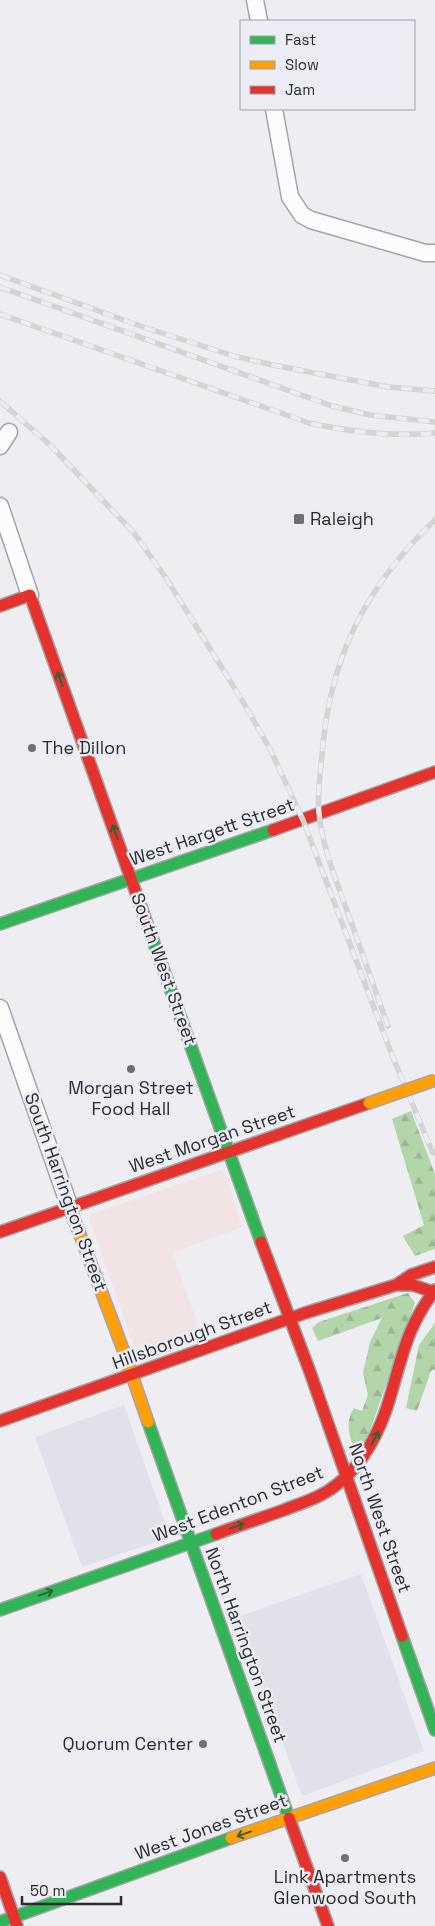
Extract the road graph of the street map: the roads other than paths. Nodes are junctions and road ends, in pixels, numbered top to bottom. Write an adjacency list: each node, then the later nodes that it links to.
1 (255, 0): 2 (street)
2 (259, 20)
3 (274, 110): 4 (street)
4 (435, 254)
5 (9, 432): 6 (street)
6 (0, 446)
7 (0, 506): 8 (street, South West Street)
8 (30, 595): 9 (street); 11 (street, South West Street, one-way to 8)
9 (0, 606)
10 (435, 772): 11 (street, West Hargett Street)
11 (131, 878): 12 (street, West Hargett Street); 15 (street, South West Street)
12 (0, 924)
13 (0, 1008): 16 (street, South Harrington Street)
14 (435, 1080): 15 (street, West Morgan Street, bridge)
15 (229, 1152): 16 (street, West Morgan Street); 21 (street, South West Street)
16 (70, 1208): 17 (street, West Morgan Street); 22 (street, South Harrington Street)
17 (0, 1232)
18 (430, 1268): 19 (street, Hillsborough Street)
19 (396, 1285): 20 (street, Hillsborough Street); 21 (street, Hillsborough Street)
20 (434, 1291): 24 (street, West Edenton Street, one-way to 20)
21 (289, 1318): 22 (street, Hillsborough Street); 24 (street, North West Street)
22 (131, 1375): 23 (street, Hillsborough Street); 25 (street, North Harrington Street)
23 (0, 1421)
24 (346, 1476): 25 (street, West Edenton Street, one-way to 24); 27 (street, North West Street)
25 (191, 1542): 26 (street, West Edenton Street, one-way to 25); 29 (street, North Harrington Street)
26 (0, 1610)
27 (435, 1730)
28 (435, 1768): 29 (street, West Jones Street)
29 (290, 1817): 32 (street, West Jones Street, one-way to 32); 33 (street, North Harrington Street)
30 (0, 1877): 32 (street)
31 (0, 1922): 32 (street, West Jones Street)
32 (16, 1922)
33 (328, 1926)

